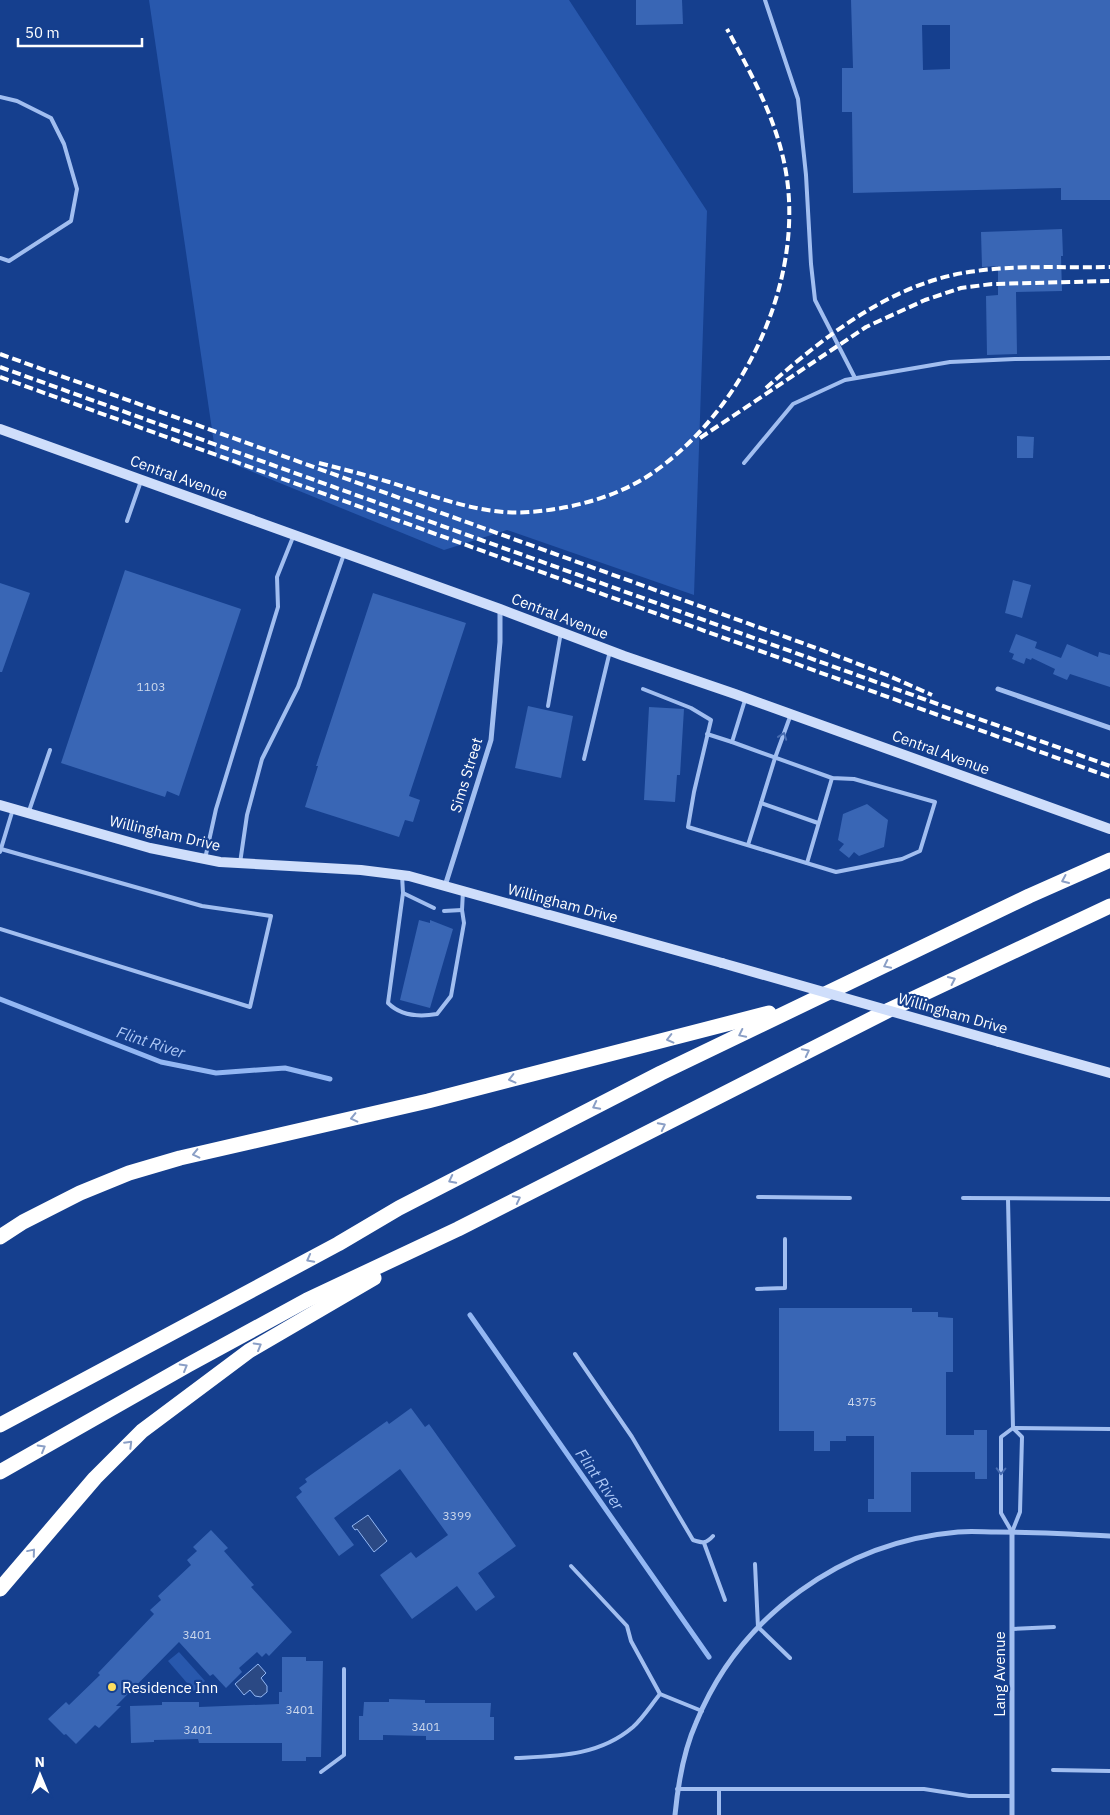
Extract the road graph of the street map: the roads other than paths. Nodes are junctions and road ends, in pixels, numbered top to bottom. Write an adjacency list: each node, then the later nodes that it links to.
1 (765, 0): 5 (lane)
2 (0, 97): 3 (lane)
3 (0, 258)
4 (1110, 358): 5 (lane)
5 (855, 378): 7 (lane)
6 (0, 429): 8 (street, Central Avenue)
7 (744, 463)
8 (142, 480): 9 (lane); 10 (street, Central Avenue)
9 (127, 521)
10 (294, 535): 11 (street, Central Avenue); 35 (lane)
11 (344, 553): 12 (street, Central Avenue); 37 (lane)
12 (500, 609): 13 (street, Central Avenue); 40 (street, Sims Street)
13 (561, 632): 14 (street, Central Avenue); 18 (lane)
14 (610, 651): 17 (street, Central Avenue); 25 (lane)
15 (642, 689): 21 (lane)
16 (998, 689): 20 (street)
17 (746, 698): 19 (street, Central Avenue); 22 (lane)
18 (548, 706)
19 (791, 714): 24 (lane, one-way to 19); 32 (street, Central Avenue)
20 (1110, 728)
21 (708, 734): 22 (lane); 33 (lane)
22 (732, 742): 24 (lane)
23 (50, 750): 30 (lane)
24 (775, 758): 26 (lane); 27 (lane)
25 (584, 759)
26 (832, 778): 31 (lane); 38 (lane)
27 (761, 803): 31 (lane); 33 (lane)
28 (0, 805): 29 (street, Willingham Drive)
29 (13, 809): 30 (street, Willingham Drive); 34 (lane)
30 (29, 814): 35 (street, Willingham Drive)
31 (818, 823): 38 (lane)
32 (1110, 829)
33 (748, 845): 38 (lane)
34 (0, 850): 47 (lane)
35 (205, 858): 37 (street, Willingham Drive)
36 (1110, 860): 48 (highway, one-way to 48)
37 (240, 863): 39 (street, Willingham Drive)
38 (807, 863)
39 (402, 875): 40 (street, Willingham Drive); 42 (lane)
40 (444, 886): 41 (street, Willingham Drive)
41 (464, 891): 45 (lane); 49 (street, Willingham Drive, bridge)
42 (404, 893): 44 (lane); 45 (lane)
43 (1110, 906): 55 (highway, one-way to 43)
44 (434, 908)
45 (462, 910): 46 (lane)
46 (444, 911)
47 (0, 929)
48 (802, 1005): 56 (highway, one-way to 56); 60 (highway, one-way to 60)
49 (1110, 1073)
50 (758, 1198): 51 (lane)
51 (850, 1198)
52 (963, 1198): 53 (lane)
53 (1008, 1199): 54 (lane); 61 (lane)
54 (1110, 1199)
55 (458, 1229): 63 (highway, one-way to 55); 70 (highway, one-way to 55)
56 (0, 1236)
57 (785, 1238): 58 (lane)
58 (757, 1289)
59 (575, 1354): 67 (lane)
60 (0, 1425)
61 (1013, 1428): 62 (lane); 64 (lane); 64 (lane, one-way to 64)
62 (1110, 1429)
63 (0, 1472)
64 (1012, 1532): 66 (street); 72 (street); 74 (street, Lang Avenue)
65 (713, 1536): 67 (lane)
66 (1110, 1536)
67 (704, 1543): 71 (lane)
68 (755, 1564): 72 (lane)
69 (571, 1566): 77 (lane)
70 (0, 1589)
71 (725, 1600)
72 (758, 1627): 75 (lane); 78 (street)
73 (1054, 1627): 74 (lane)
74 (1012, 1628): 85 (street, Lang Avenue)
75 (790, 1658)
76 (344, 1669): 82 (lane)
77 (660, 1694): 78 (lane); 79 (lane)
78 (702, 1711): 83 (street)
79 (516, 1758)
80 (1053, 1770): 81 (lane)
81 (1110, 1770)
82 (321, 1772)
83 (678, 1789): 84 (lane); 86 (street)
84 (719, 1789): 85 (lane); 87 (lane)
85 (1012, 1796): 88 (street, Lang Avenue)
86 (675, 1815)
87 (719, 1815)
88 (1012, 1815)

